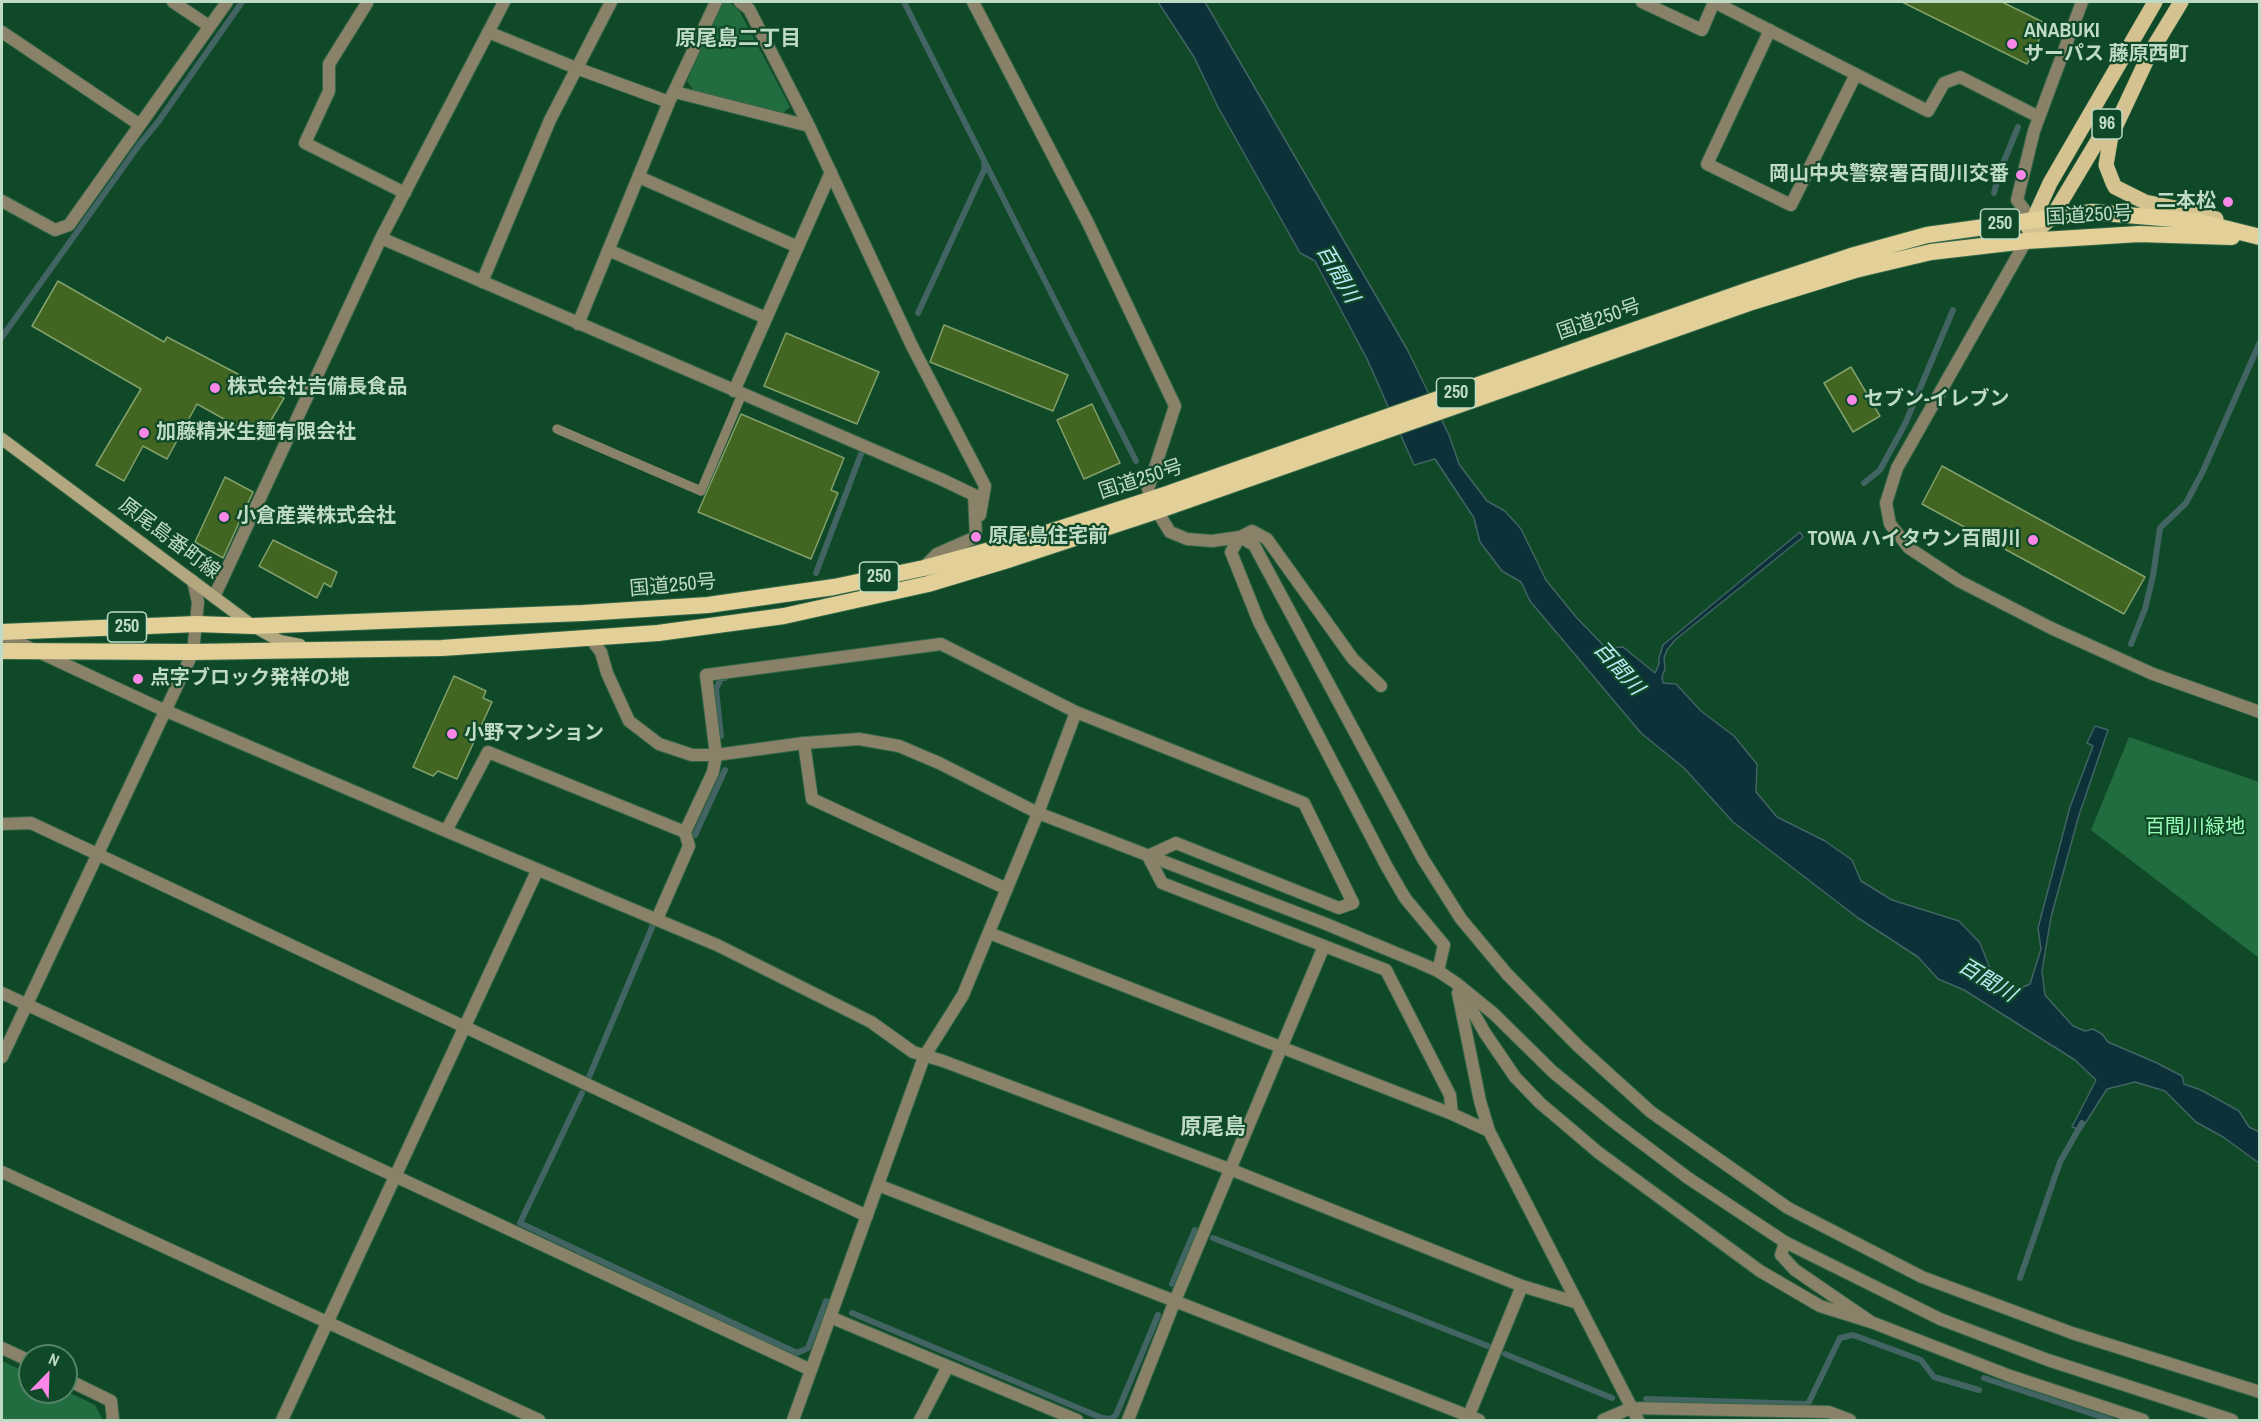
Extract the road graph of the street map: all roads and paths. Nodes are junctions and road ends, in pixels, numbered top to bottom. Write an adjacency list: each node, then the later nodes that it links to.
1 (173, 2): 14 (street)
2 (227, 2): 14 (street)
3 (504, 2): 17 (street)
4 (611, 2): 19 (street)
5 (716, 2): 21 (street)
6 (741, 2): 24 (street)
7 (973, 2): 43 (street)
8 (1642, 2): 9 (street)
9 (1714, 2): 15 (street)
10 (2082, 2): 22 (street)
11 (2155, 2): 30 (main road, 96)
12 (2181, 2): 18 (main road, 96)
13 (367, 3): 27 (street)
14 (209, 26): 23 (street)
15 (1770, 30): 20 (street); 20 (street)
16 (2, 32): 23 (street)
17 (488, 32): 19 (street); 27 (street)
18 (2149, 55): 29 (main road, 96); 31 (main road)
19 (576, 68): 21 (street); 36 (street)
20 (1856, 74): 22 (street)
21 (672, 97): 24 (street); 26 (street)
22 (2039, 117): 30 (street)
23 (140, 125): 28 (street)
24 (809, 126): 25 (street)
25 (831, 172): 34 (street); 44 (street)
26 (639, 177): 34 (street); 35 (street)
27 (405, 193): 32 (street)
28 (2, 201)
29 (2052, 217): 30 (highway, 国道250号 / 250); 31 (highway, 国道250号 / 250); 33 (main road, 96)
30 (2032, 220): 33 (main road, 96); 37 (highway, 国道250号 / 250)
31 (2259, 237): 33 (highway, 国道250号 / 250)
32 (381, 238): 36 (street); 48 (street)
33 (2026, 241): 37 (highway, 国道250号 / 250); 60 (street)
34 (798, 247): 38 (street)
35 (608, 250): 38 (street); 39 (street)
36 (482, 282): 39 (street)
37 (1749, 297): 43 (highway, 国道250号 / 250)
38 (766, 318): 40 (street)
39 (578, 324): 40 (street)
40 (738, 393): 41 (lane); 44 (street)
41 (557, 429)
42 (2, 439): 47 (main road, 原尾島番町線)
43 (1162, 502): 45 (street); 46 (highway, 国道250号 / 250); 52 (highway, 国道250号 / 250)
44 (976, 537): 46 (street)
45 (1240, 537): 57 (street); 74 (street); 101 (street)
46 (924, 567): 50 (highway, 国道250号 / 250)
47 (193, 581): 48 (main road, 原尾島番町線); 49 (street)
48 (214, 597): 50 (main road, 原尾島番町線)
49 (197, 624): 50 (highway, 国道250号 / 250); 51 (highway, 国道250号 / 250); 56 (street)
50 (254, 626): 55 (main road, 原尾島番町線)
51 (2, 634): 53 (street)
52 (589, 637): 55 (highway, 国道250号 / 250); 62 (street)
53 (32, 650): 54 (highway, 国道250号 / 250); 56 (highway, 国道250号 / 250); 58 (street)
54 (2, 651)
55 (323, 651): 56 (highway, 国道250号 / 250)
56 (193, 652): 58 (street)
57 (1380, 687)
58 (164, 710): 65 (street); 67 (street)
59 (1076, 712): 62 (street); 63 (street); 68 (street)
60 (2259, 712)
61 (804, 743): 62 (street); 63 (street); 70 (street)
62 (716, 755): 66 (street)
63 (1038, 813): 68 (street); 70 (street)
64 (2, 824): 67 (street)
65 (446, 831): 66 (street); 69 (street)
66 (685, 832): 71 (street)
67 (96, 854): 77 (street); 78 (street)
68 (1148, 856): 73 (street); 74 (street)
69 (537, 871): 71 (street); 78 (street)
70 (1007, 890): 72 (street)
71 (657, 919): 81 (street)
72 (989, 933): 79 (street); 81 (street)
73 (1324, 946): 79 (street); 82 (street)
74 (1438, 971): 75 (street)
75 (1456, 983): 83 (street); 89 (street); 94 (street)
76 (2, 993): 77 (street)
77 (27, 1005): 80 (street); 86 (street)
78 (464, 1027): 86 (street); 88 (street)
79 (1282, 1049): 82 (street); 84 (street)
80 (2, 1057)
81 (924, 1057): 84 (street); 87 (street)
82 (1452, 1114): 83 (street)
83 (1489, 1131): 92 (street)
84 (1232, 1170): 90 (street); 91 (street)
85 (2, 1172): 95 (street)
86 (395, 1176): 95 (street); 99 (street)
87 (878, 1185): 88 (street); 91 (street)
88 (867, 1216): 93 (street)
89 (1785, 1242): 94 (street); 115 (street)
90 (1522, 1286): 92 (street); 103 (street)
91 (1174, 1303): 103 (street); 110 (street)
92 (1578, 1304): 102 (street)
93 (830, 1317): 98 (street); 99 (street)
94 (1871, 1322): 114 (street)
95 (326, 1323): 105 (street); 106 (street)
96 (2, 1348): 97 (street)
97 (18, 1355)
98 (948, 1366): 108 (street); 109 (street)
99 (811, 1370): 107 (street)
100 (78, 1385): 104 (street)
101 (2259, 1392)
102 (1631, 1408): 111 (street); 112 (street); 113 (street)
103 (1471, 1419)
104 (113, 1420)
105 (282, 1420)
106 (539, 1420)
107 (793, 1420)
108 (920, 1420)
109 (1077, 1420)
110 (1128, 1420)
111 (1603, 1420)
112 (1638, 1420)
113 (1850, 1420)
114 (2143, 1420)
115 (2232, 1420)

